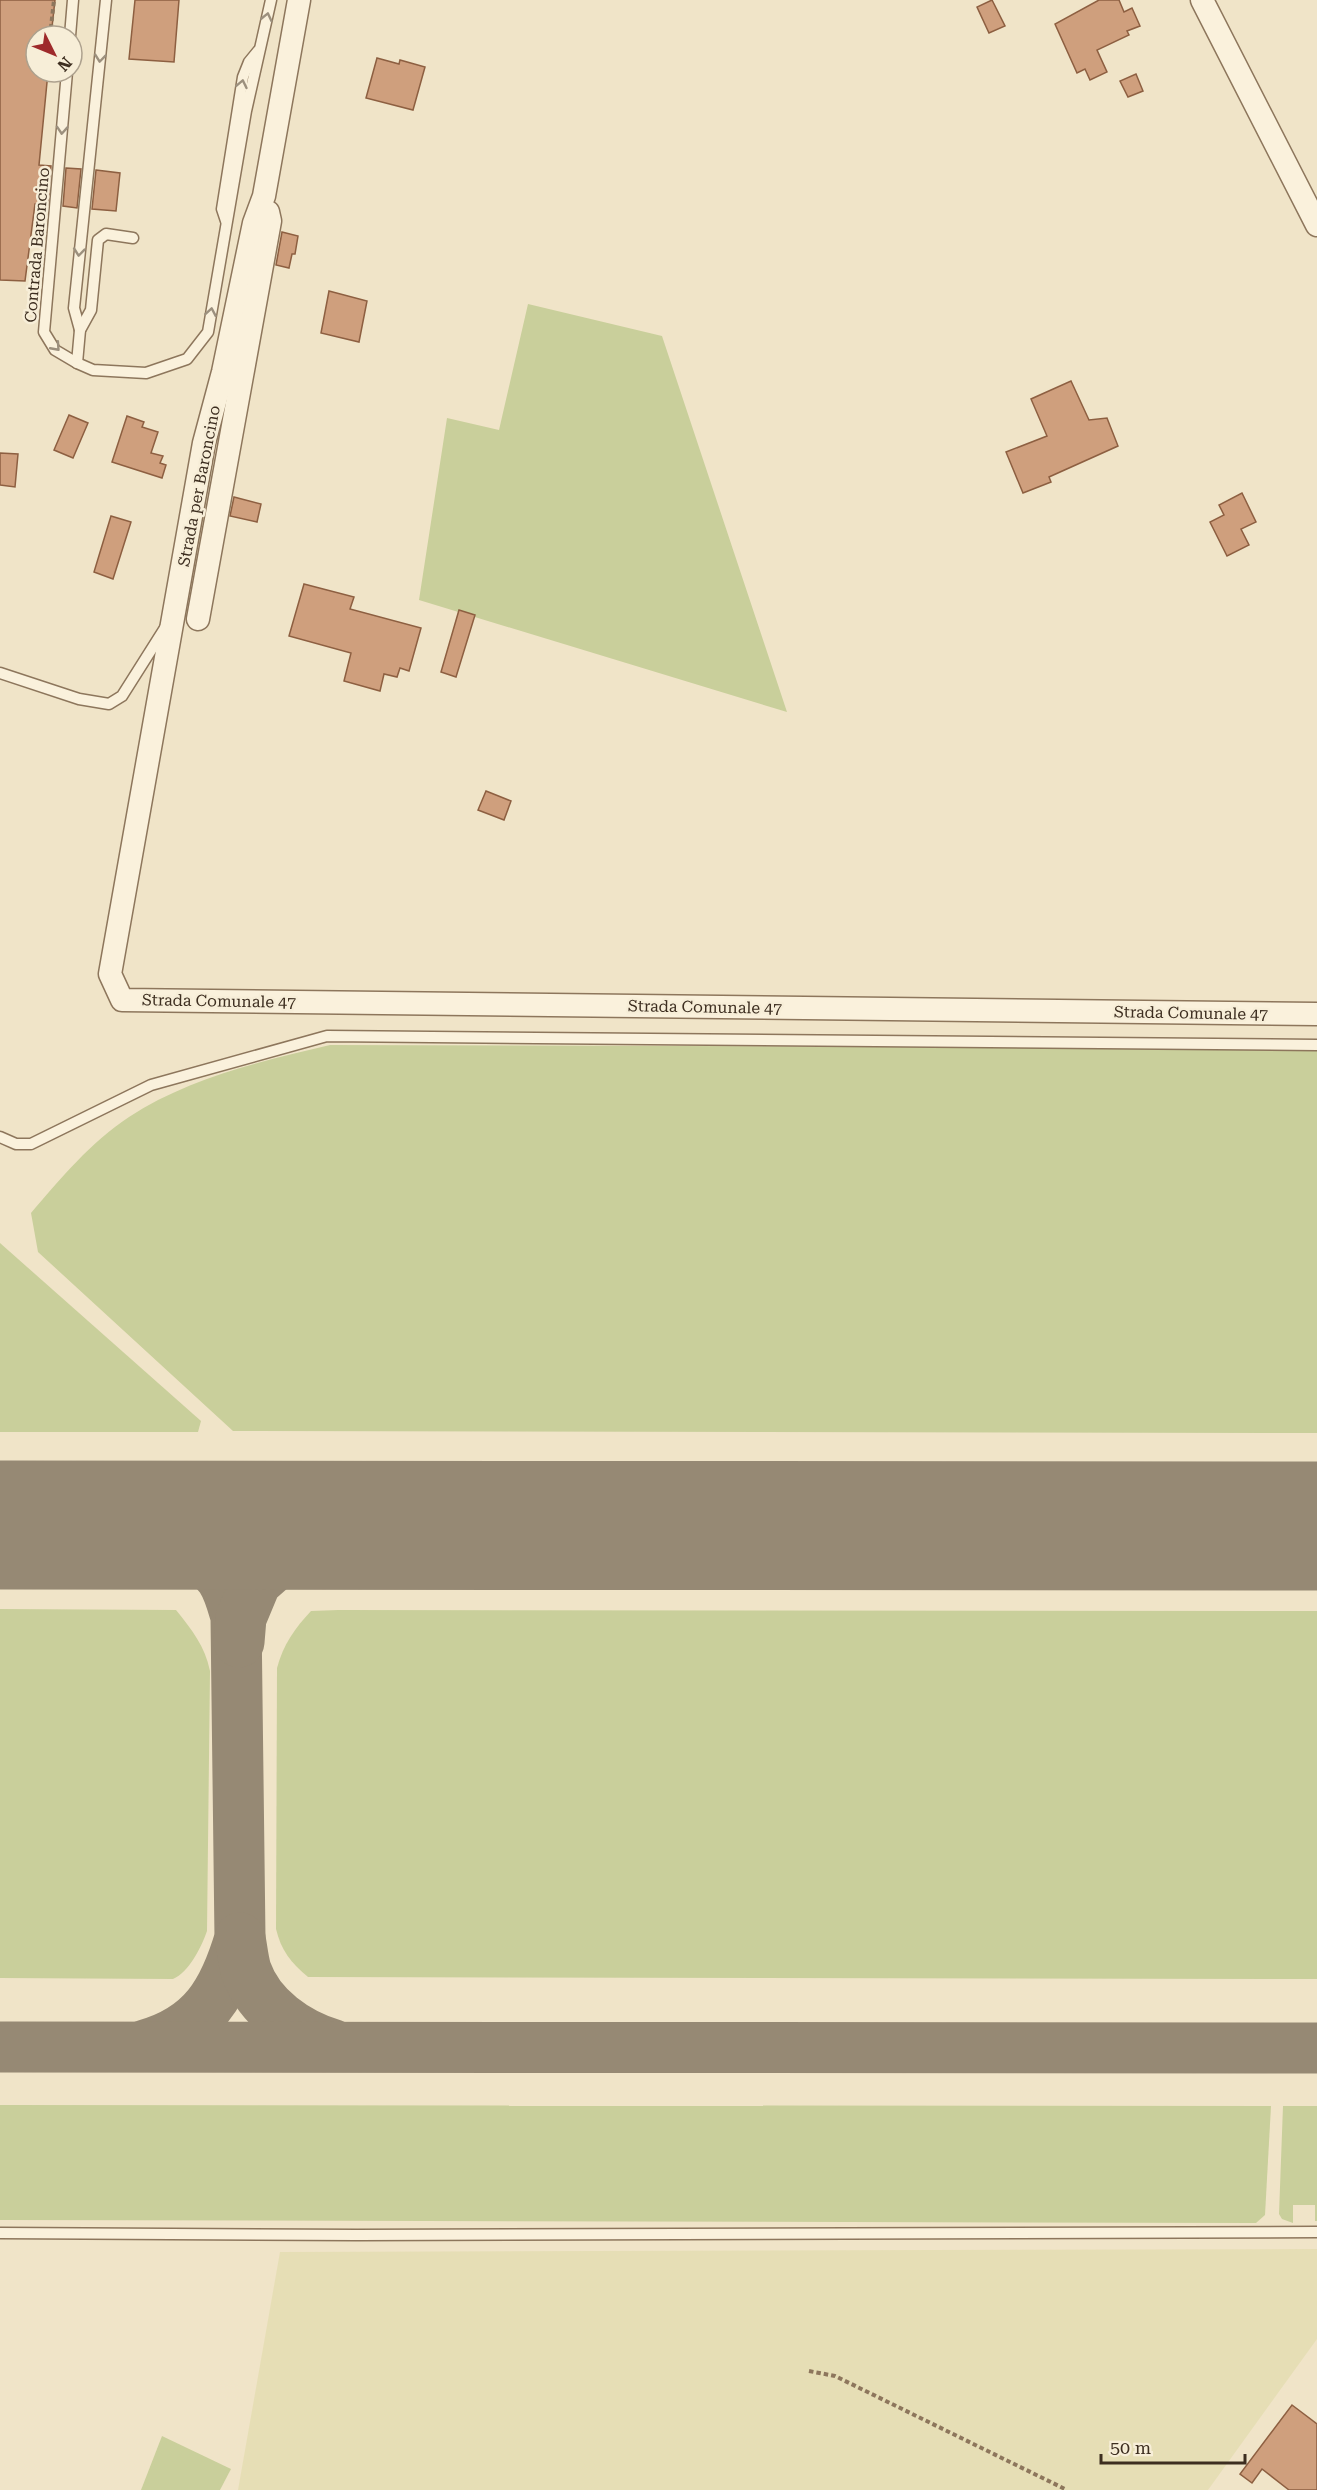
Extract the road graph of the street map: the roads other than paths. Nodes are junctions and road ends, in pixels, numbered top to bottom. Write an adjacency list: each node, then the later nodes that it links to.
1 (73, 0): 6 (lane)
2 (106, 0): 11 (lane, one-way to 11)
3 (271, 0): 12 (lane, Contrada Baroncino, one-way to 3)
4 (299, 0): 8 (street, Strada per Baroncino)
5 (1202, 0): 9 (street)
6 (71, 24)
7 (66, 84): 12 (lane, Contrada Baroncino, one-way to 12)
8 (264, 196): 13 (street, Strada per Baroncino); 14 (street)
9 (1317, 225)
10 (133, 238): 11 (lane)
11 (80, 330): 12 (lane)
12 (77, 363)
13 (174, 614): 15 (lane); 16 (street, Strada per Baroncino)
14 (198, 619)
15 (0, 673)
16 (110, 974): 17 (street, Strada Comunale 47)
17 (1317, 1014)
18 (1317, 1045): 19 (lane)
19 (0, 1137)
20 (1317, 2232): 21 (lane)
21 (0, 2233)

